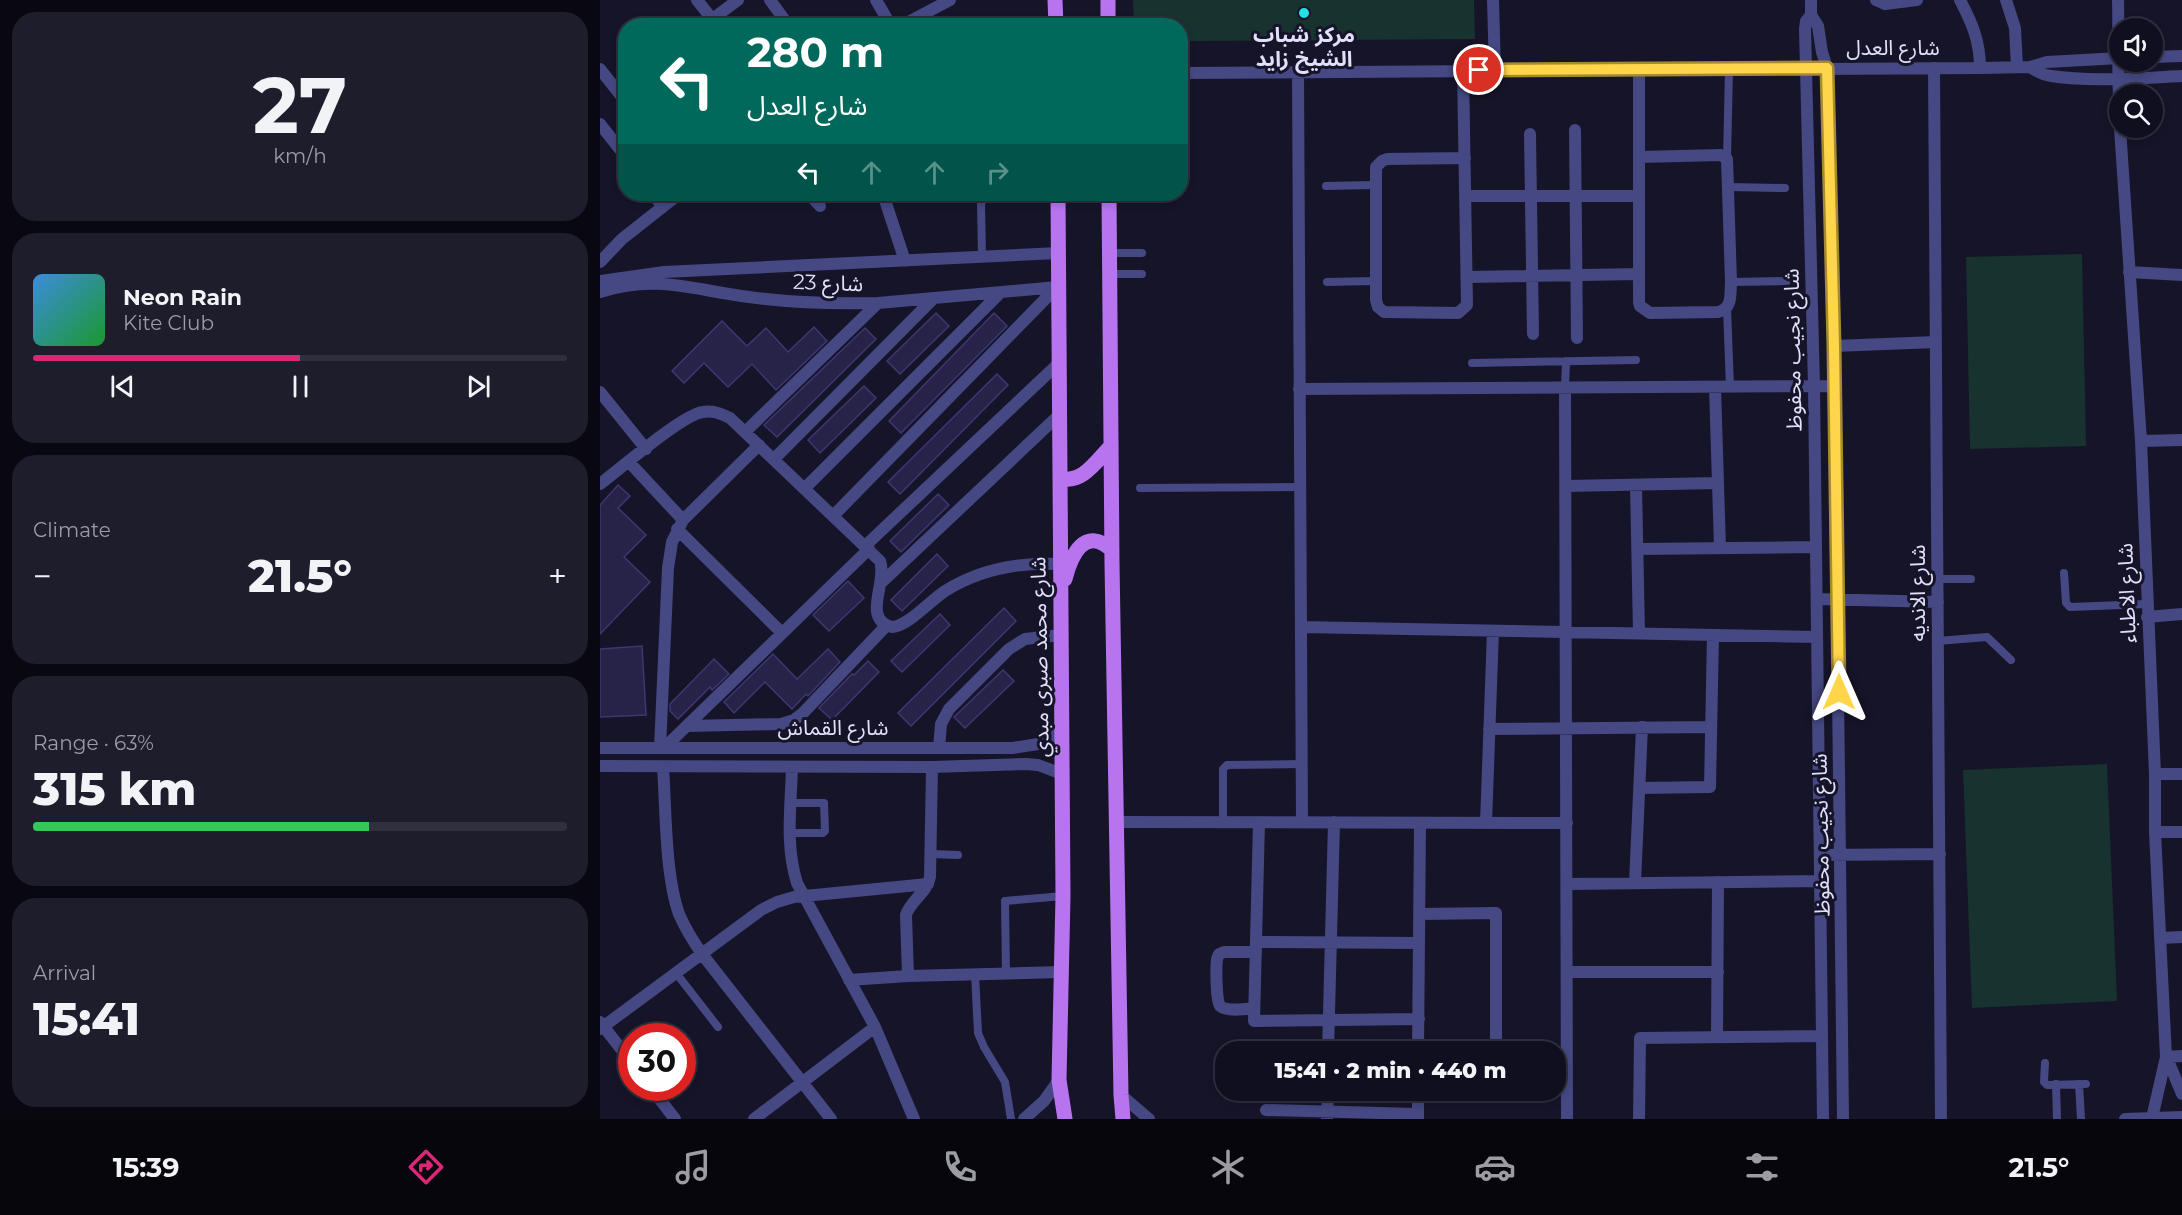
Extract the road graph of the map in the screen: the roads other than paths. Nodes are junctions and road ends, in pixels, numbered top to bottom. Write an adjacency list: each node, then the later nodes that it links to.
1 (697, 0): 16 (street)
2 (738, 0): 17 (street)
3 (770, 0): 18 (street)
4 (876, 0): 19 (street)
5 (950, 0): 20 (street)
6 (1056, 0): 21 (main road)
7 (1108, 0): 22 (main road)
8 (1493, 0): 36 (street)
9 (1811, 0): 15 (street, شارع نجيب محفوظ)
10 (1876, 0): 11 (street)
11 (1917, 0)
12 (1960, 0): 31 (street)
13 (2006, 0): 27 (street)
14 (2118, 0): 23 (street)
15 (1811, 15): 28 (street, شارع نجيب محفوظ); 29 (street, شارع نجيب محفوظ)
16 (706, 18)
17 (713, 18)
18 (783, 18)
19 (886, 18)
20 (916, 18)
21 (1056, 18)
22 (1108, 18)
23 (2118, 18)
24 (2182, 56): 25 (street)
25 (2163, 57)
26 (2109, 59): 27 (street, شارع العدل)
27 (2023, 67): 31 (street, شارع العدل); 41 (street, شارع العدل)
28 (1806, 68): 29 (street, شارع العدل); 34 (street, شارع العدل); 102 (street, شارع نجيب محفوظ)
29 (1827, 68): 30 (street, شارع العدل); 97 (street, شارع نجيب محفوظ)
30 (1934, 68): 31 (street, شارع العدل); 96 (street, شارع الانديه)
31 (1980, 68)
32 (600, 69): 42 (street)
33 (1640, 69): 34 (street, شارع العدل); 36 (street, شارع العدل); 49 (street)
34 (1729, 69): 51 (lane)
35 (1463, 70): 36 (street, شارع العدل); 37 (street, شارع العدل); 50 (street)
36 (1495, 71)
37 (1298, 72): 39 (street, شارع العدل); 107 (street)
38 (2118, 72): 41 (street)
39 (1188, 73)
40 (2182, 76): 41 (street, شارع العدل)
41 (2117, 79): 43 (street)
42 (618, 83)
43 (2117, 84)
44 (600, 124): 48 (street)
45 (1575, 130): 58 (street)
46 (1530, 134): 57 (street)
47 (2121, 138): 75 (street, شارع الاطباء)
48 (618, 148)
49 (1640, 157): 51 (street); 59 (street)
50 (1465, 158): 52 (street); 56 (street)
51 (1727, 159): 54 (street)
52 (1374, 185): 53 (lane); 84 (street)
53 (1326, 186)
54 (1729, 187): 55 (lane); 86 (street)
55 (1785, 188)
56 (1465, 196): 57 (street); 82 (street)
57 (1531, 196): 58 (street); 81 (street)
58 (1575, 196): 59 (street); 79 (street)
59 (1639, 196): 78 (street)
60 (659, 201): 67 (street)
61 (670, 201): 67 (street)
62 (815, 201): 68 (street)
63 (885, 201): 73 (street)
64 (983, 201): 72 (lane)
65 (1058, 201): 69 (main road, شارع محمد صبرى مبدي)
66 (1109, 201): 70 (main road)
67 (663, 206): 74 (street)
68 (820, 206)
69 (1058, 253): 72 (street, شارع 23); 88 (main road, شارع محمد صبرى مبدي)
70 (1110, 253): 71 (lane); 76 (main road)
71 (1142, 253)
72 (982, 257): 73 (street, شارع 23)
73 (905, 261): 83 (street, شارع 23)
74 (600, 262)
75 (2129, 272): 80 (street); 112 (street, شارع الاطباء)
76 (1110, 274): 77 (lane); 114 (main road)
77 (1142, 274)
78 (1639, 274): 79 (street); 93 (street)
79 (1576, 275): 81 (street); 95 (street)
80 (2182, 275)
81 (1532, 276): 82 (street); 94 (street)
82 (1467, 277): 84 (street)
83 (600, 281)
84 (1376, 281): 85 (lane)
85 (1327, 282)
86 (1731, 282): 87 (lane); 93 (street)
87 (1787, 282)
88 (1058, 287): 90 (street, شارع 23); 100 (main road, شارع محمد صبرى مبدي); 126 (street)
89 (600, 292): 92 (street, شارع 23)
90 (1000, 293): 91 (street, شارع 23); 124 (street)
91 (933, 299): 92 (street, شارع 23); 116 (street)
92 (878, 303): 110 (street)
93 (1727, 308): 105 (lane)
94 (1533, 334)
95 (1577, 338)
96 (1936, 342): 97 (street); 135 (street, شارع الانديه)
97 (1834, 346): 103 (street, شارع نجيب محفوظ)
98 (1636, 360): 99 (lane)
99 (1566, 361): 101 (lane); 106 (lane)
100 (1059, 363): 109 (main road, شارع محمد صبرى مبدي); 128 (street)
101 (1472, 363)
102 (1814, 386): 103 (street); 105 (street); 129 (street, شارع نجيب محفوظ)
103 (1835, 386): 140 (street, شارع نجيب محفوظ)
104 (1715, 387): 105 (street); 106 (street); 119 (street)
105 (1731, 387)
106 (1565, 388): 107 (street); 122 (street)
107 (1299, 389): 123 (street)
108 (600, 392): 115 (street)
109 (1059, 415): 118 (main road, شارع محمد صبرى مبدي); 137 (street)
110 (745, 432): 113 (street); 115 (street)
111 (2182, 440): 112 (street)
112 (2141, 441): 142 (street, شارع الاطباء)
113 (759, 446): 116 (street); 127 (street)
114 (1111, 446): 118 (main road); 132 (main road)
115 (646, 449): 117 (street)
116 (774, 459): 124 (street)
117 (629, 462): 120 (street); 127 (street)
118 (1060, 478): 133 (main road, شارع محمد صبرى مبدي)
119 (1718, 483): 121 (street); 130 (street)
120 (600, 484)
121 (1636, 485): 122 (street); 131 (street)
122 (1566, 486): 148 (street)
123 (1300, 487): 125 (lane); 145 (street)
124 (805, 488): 126 (street)
125 (1140, 488)
126 (834, 515): 128 (street)
127 (680, 525): 147 (street); 162 (street)
128 (867, 547): 137 (street); 147 (street)
129 (1816, 547): 130 (street); 139 (street, شارع نجيب محفوظ)
130 (1720, 548): 131 (street)
131 (1638, 549): 149 (street)
132 (1112, 550): 138 (main road); 174 (main road)
133 (1060, 564): 138 (main road, شارع محمد صبرى مبدي); 144 (street)
134 (2064, 573): 142 (lane)
135 (1938, 579): 136 (lane); 141 (street, شارع الانديه)
136 (1971, 579)
137 (881, 583): 144 (street)
138 (1060, 593): 150 (main road, شارع محمد صبرى مبدي)
139 (1817, 599): 140 (street); 152 (street, شارع نجيب محفوظ)
140 (1838, 599): 141 (street); 189 (street, شارع نجيب محفوظ)
141 (1938, 602): 153 (street, شارع الانديه)
142 (2147, 610): 143 (street); 170 (street, شارع الاطباء)
143 (2182, 614)
144 (886, 626): 155 (street)
145 (1301, 627): 146 (street); 164 (street)
146 (1493, 631): 148 (street); 159 (street)
147 (781, 632): 155 (street)
148 (1566, 632): 149 (street); 157 (street)
149 (1639, 633): 151 (street)
150 (1061, 635): 160 (main road, شارع محمد صبرى مبدي); 163 (street)
151 (1713, 635): 152 (street); 156 (street)
152 (1818, 637): 188 (street, شارع نجيب محفوظ)
153 (1938, 641): 154 (lane); 186 (street, شارع الانديه)
154 (2011, 660)
155 (687, 726): 162 (street)
156 (1711, 727): 158 (street); 172 (street)
157 (1566, 728): 158 (street); 159 (street); 181 (street)
158 (1642, 728): 172 (street)
159 (1489, 729): 180 (street)
160 (1062, 731): 163 (street, شارع القماش); 169 (main road, شارع محمد صبرى مبدي)
161 (600, 748): 162 (street, شارع القماش)
162 (662, 748): 163 (street, شارع القماش)
163 (939, 748)
164 (1302, 764): 175 (lane); 177 (street)
165 (600, 766): 166 (street, شارع القماش)
166 (663, 767): 167 (street, شارع القماش); 203 (street)
167 (792, 767): 168 (street, شارع القماش); 173 (street)
168 (932, 767): 169 (street, شارع القماش); 185 (street)
169 (1062, 774): 196 (main road, شارع محمد صبرى مبدي)
170 (2155, 774): 171 (street); 182 (street, شارع الاطباء)
171 (2182, 774)
172 (1639, 788): 192 (street)
173 (791, 803): 184 (street); 184 (lane)
174 (1116, 822): 175 (street); 231 (main road)
175 (1222, 822): 176 (street)
176 (1259, 822): 177 (street); 202 (street)
177 (1302, 822): 178 (street)
178 (1334, 822): 179 (street); 200 (street)
179 (1420, 823): 180 (street); 197 (street)
180 (1486, 823): 181 (street)
181 (1567, 823): 194 (street)
182 (2155, 832): 183 (street); 198 (street, شارع الاطباء)
183 (2182, 832)
184 (790, 833): 195 (street)
185 (930, 854): 187 (lane); 193 (street)
186 (1940, 854): 189 (street); 252 (street, شارع الانديه)
187 (958, 855)
188 (1820, 855): 189 (street); 190 (street, شارع نجيب محفوظ)
189 (1840, 855): 251 (street, شارع نجيب محفوظ)
190 (1821, 881): 191 (street); 218 (street, شارع نجيب محفوظ)
191 (1718, 882): 192 (street); 206 (street)
192 (1635, 883): 194 (street)
193 (928, 884): 195 (street); 210 (street)
194 (1567, 884): 205 (street)
195 (802, 896): 203 (street); 211 (street)
196 (1063, 896): 204 (main road, شارع محمد صبرى مبدي); 209 (lane)
197 (1420, 914): 201 (street); 222 (street)
198 (2160, 938): 199 (street); 225 (street, شارع الاطباء)
199 (2182, 938)
200 (1331, 942): 201 (street); 202 (street); 214 (street)
201 (1419, 943): 213 (street)
202 (1256, 947): 212 (street); 212 (street)
203 (702, 954): 207 (street); 228 (street)
204 (1062, 972): 209 (street); 227 (main road, شارع محمد صبرى مبدي)
205 (1567, 972): 206 (street); 248 (street)
206 (1718, 972): 219 (street)
207 (676, 973): 215 (street); 216 (lane)
208 (975, 974): 209 (street); 210 (street); 243 (lane)
209 (1006, 974)
210 (908, 976): 211 (street)
211 (849, 981): 217 (street)
212 (1254, 1008): 214 (street)
213 (1419, 1019): 214 (street); 221 (street)
214 (1329, 1020): 220 (street)
215 (601, 1026): 223 (street)
216 (718, 1027)
217 (875, 1027): 228 (street); 242 (street)
218 (1822, 1036): 219 (street); 250 (street, شارع نجيب محفوظ)
219 (1717, 1037): 249 (street)
220 (1328, 1041)
221 (1418, 1041)
222 (1496, 1041)
223 (618, 1046)
224 (2182, 1056): 225 (street)
225 (2166, 1057): 230 (street, شارع الاطباء); 238 (street, شارع الاطباء)
226 (2045, 1063): 229 (lane)
227 (1059, 1080): 244 (street); 245 (main road, شارع محمد صبرى مبدي)
228 (802, 1082): 240 (street); 241 (street)
229 (2056, 1084): 253 (lane); 254 (lane)
230 (2182, 1094)
231 (1121, 1095): 246 (main road); 247 (street)
232 (661, 1101): 239 (street)
233 (1418, 1101): 236 (street)
234 (1266, 1110): 235 (street)
235 (1327, 1115): 236 (street)
236 (1418, 1117)
237 (2182, 1117): 238 (street)
238 (2152, 1118): 255 (street)
239 (675, 1119)
240 (754, 1119)
241 (831, 1119)
242 (914, 1119)
243 (1011, 1119)
244 (1024, 1119)
245 (1065, 1119)
246 (1123, 1119)
247 (1149, 1119)
248 (1567, 1119)
249 (1639, 1119)
250 (1823, 1119)
251 (1844, 1119)
252 (1941, 1119)
253 (2057, 1119)
254 (2080, 1119)
255 (2126, 1119)

